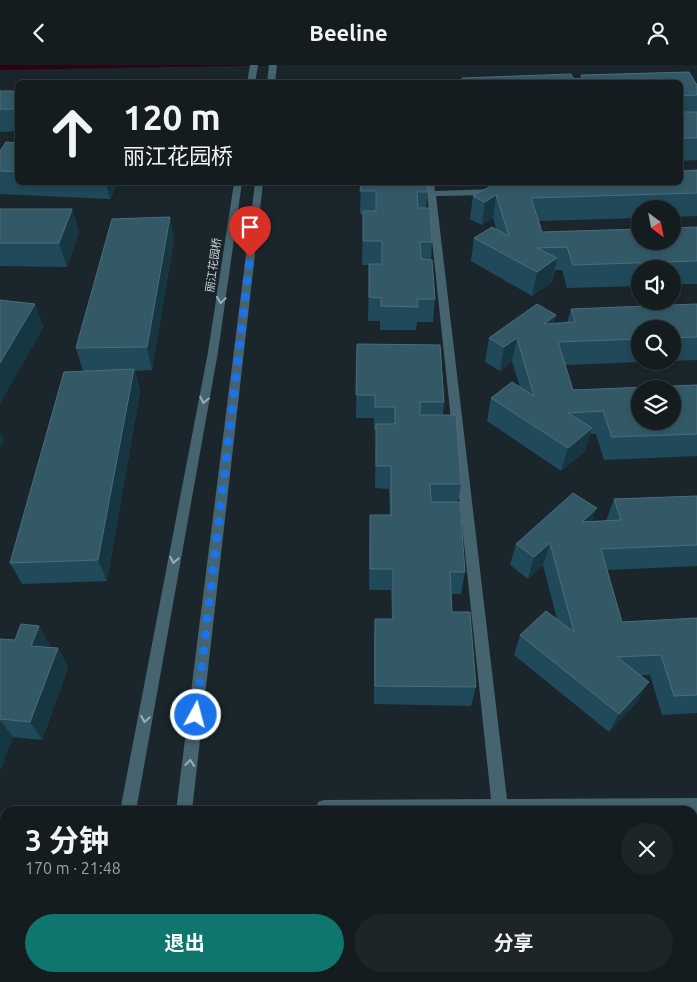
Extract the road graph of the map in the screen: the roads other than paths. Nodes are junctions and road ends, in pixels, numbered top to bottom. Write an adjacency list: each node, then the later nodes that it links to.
1 (254, 65): 4 (street)
2 (273, 65): 5 (street)
3 (605, 79): 6 (street)
4 (252, 80)
5 (271, 80)
6 (548, 80)
7 (238, 185): 11 (street, 丽江花园桥, one-way to 11)
8 (259, 185): 12 (street, one-way to 8)
9 (431, 188): 10 (street); 13 (street)
10 (500, 192)
11 (129, 806)
12 (185, 806)
13 (500, 806)

